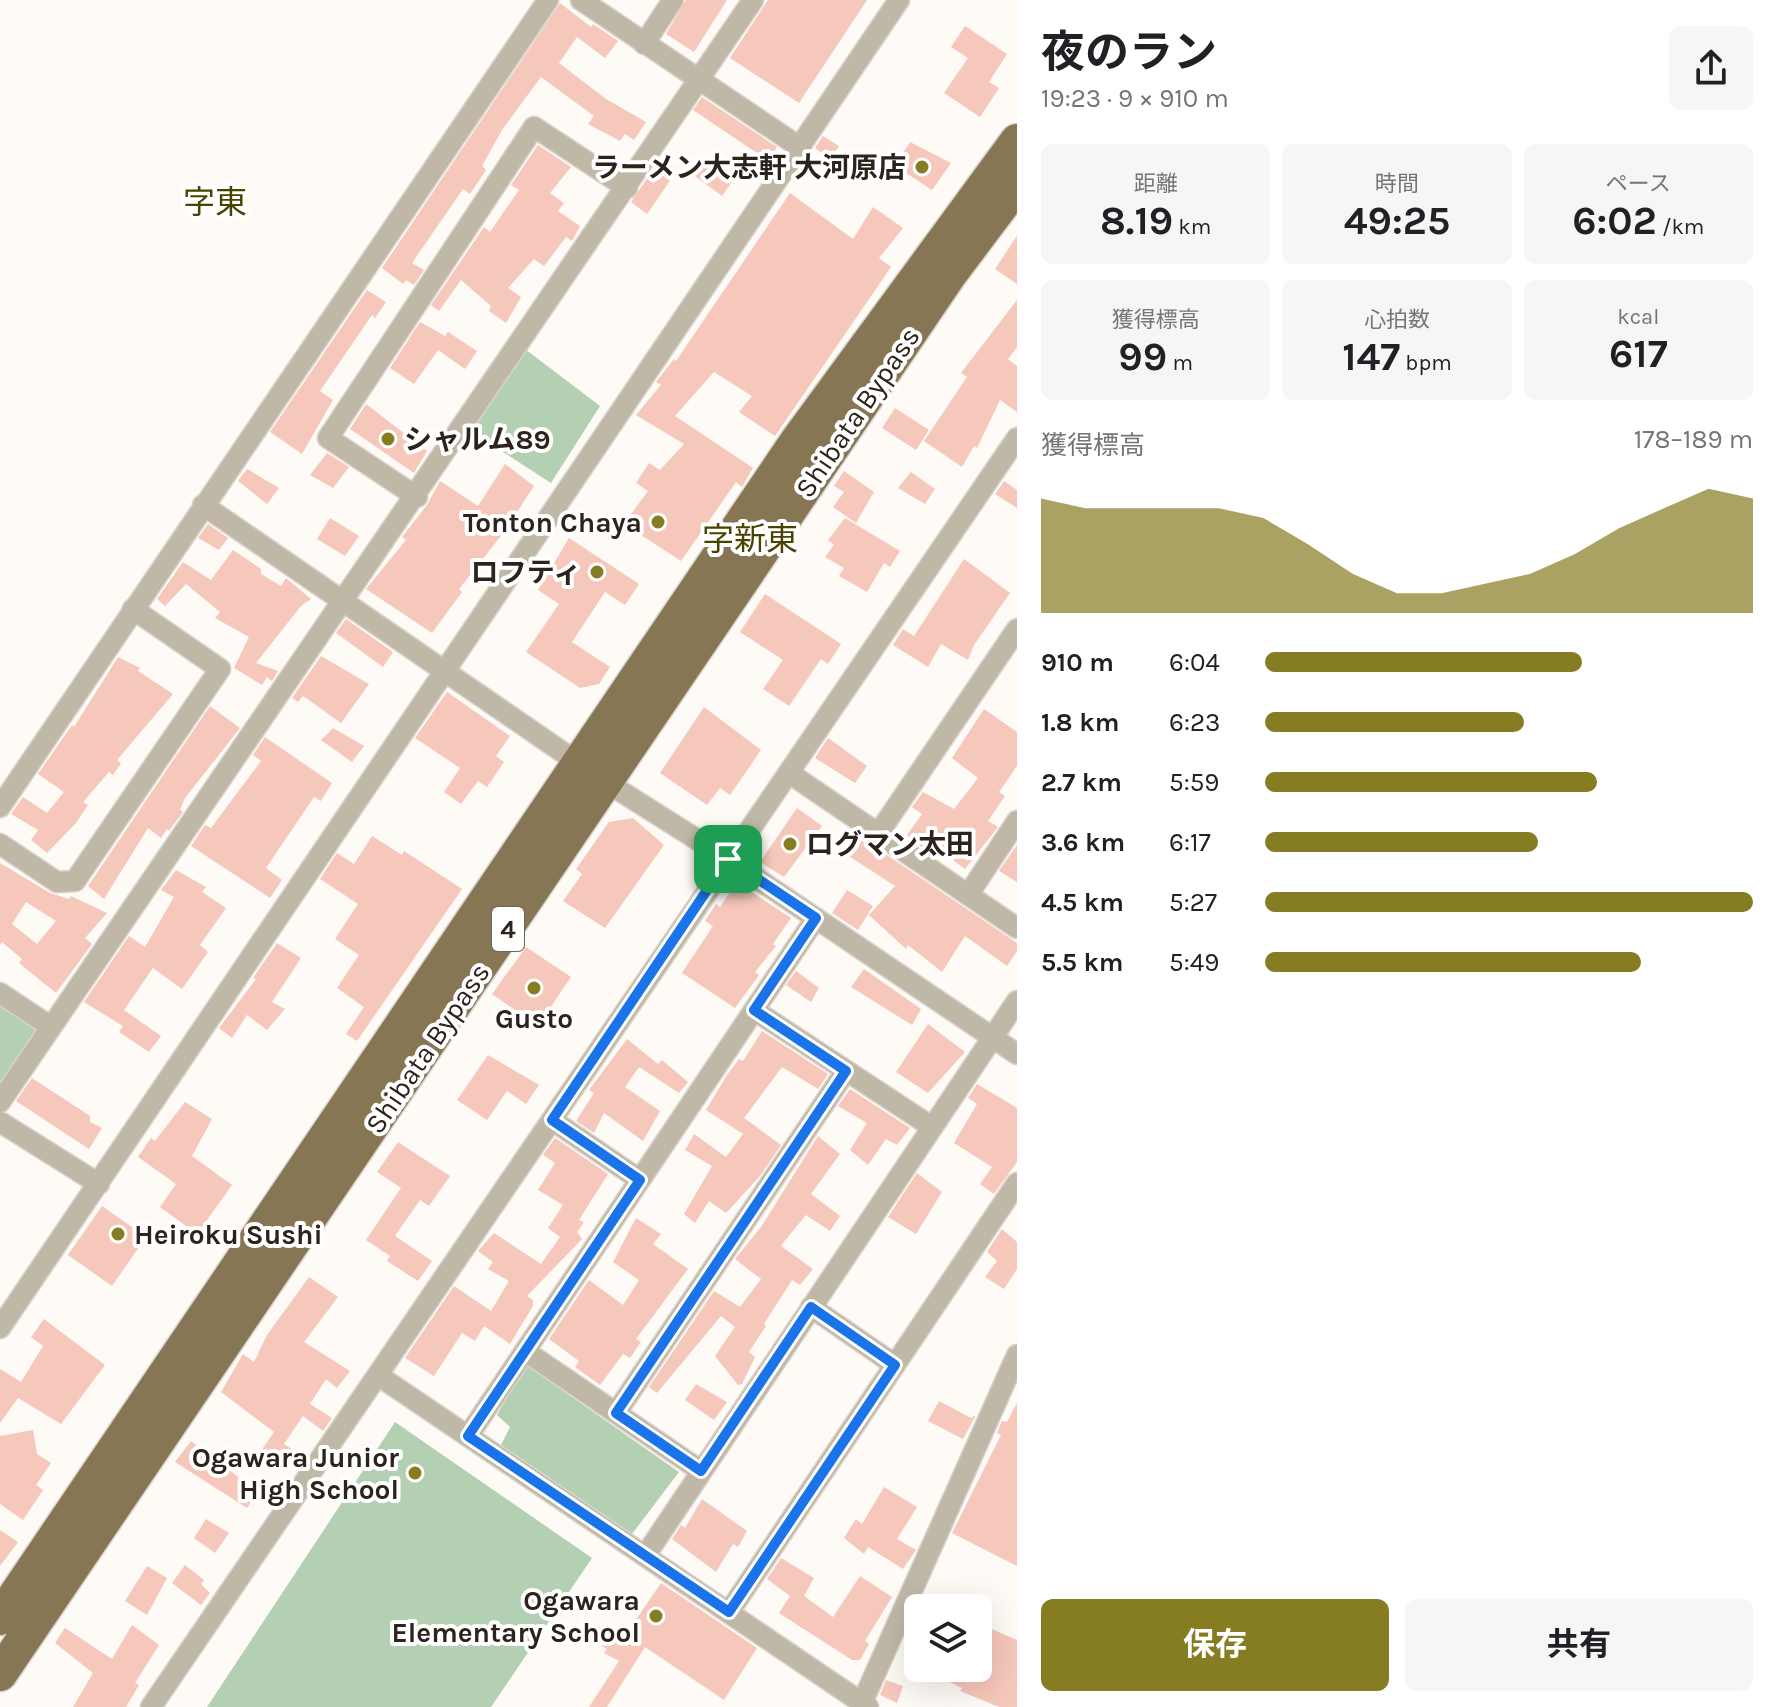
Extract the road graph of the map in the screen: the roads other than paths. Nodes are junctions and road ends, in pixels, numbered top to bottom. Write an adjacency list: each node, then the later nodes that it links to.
1 (548, 0): 14 (street)
2 (581, 0): 6 (street)
3 (673, 0): 6 (street)
4 (753, 0): 7 (street)
5 (899, 0): 9 (street)
6 (644, 44): 7 (street)
7 (699, 82): 9 (street); 11 (street)
8 (1017, 141): 20 (highway, Shibata Bypass / 4)
9 (801, 148): 18 (street)
10 (1017, 185): 20 (highway, Shibata Bypass / 4)
11 (627, 188): 13 (street); 13 (street)
12 (1017, 438): 19 (street)
13 (417, 497): 15 (street)
14 (203, 505): 15 (street); 16 (street)
15 (341, 601): 18 (street); 32 (street)
16 (133, 609): 21 (street); 24 (street)
17 (1017, 629): 23 (street)
18 (445, 671): 20 (street); 42 (street)
19 (789, 773): 23 (street); 25 (street)
20 (593, 774): 25 (street); 54 (highway, Shibata Bypass / 4); 55 (highway, Shibata Bypass / 4)
21 (0, 807)
22 (1017, 821): 26 (street)
23 (878, 834): 26 (street)
24 (0, 844)
25 (728, 859): 27 (street); 37 (street)
26 (968, 895): 28 (street)
27 (816, 918): 31 (street); 33 (street)
28 (1017, 928)
29 (0, 993): 32 (street)
30 (1017, 1001): 33 (street)
31 (754, 1010): 35 (street); 40 (street)
32 (51, 1027): 36 (street)
33 (992, 1038): 34 (street); 39 (street)
34 (1017, 1054)
35 (846, 1071): 39 (street); 49 (street)
36 (0, 1102)
37 (552, 1120): 40 (street); 48 (street)
38 (0, 1122): 42 (street)
39 (932, 1127): 43 (street)
40 (640, 1180): 45 (street)
41 (1017, 1183): 47 (street)
42 (99, 1184): 44 (street)
43 (811, 1307): 47 (street); 51 (street)
44 (0, 1328)
45 (525, 1351): 49 (street); 50 (street)
46 (1017, 1355): 56 (street)
47 (895, 1365): 53 (street)
48 (379, 1376): 50 (street); 57 (street)
49 (616, 1413): 51 (street)
50 (468, 1436): 52 (street)
51 (701, 1471): 52 (street)
52 (645, 1556): 53 (street)
53 (729, 1612): 56 (street)
54 (0, 1618)
55 (0, 1674)
56 (865, 1705)
57 (151, 1707)

